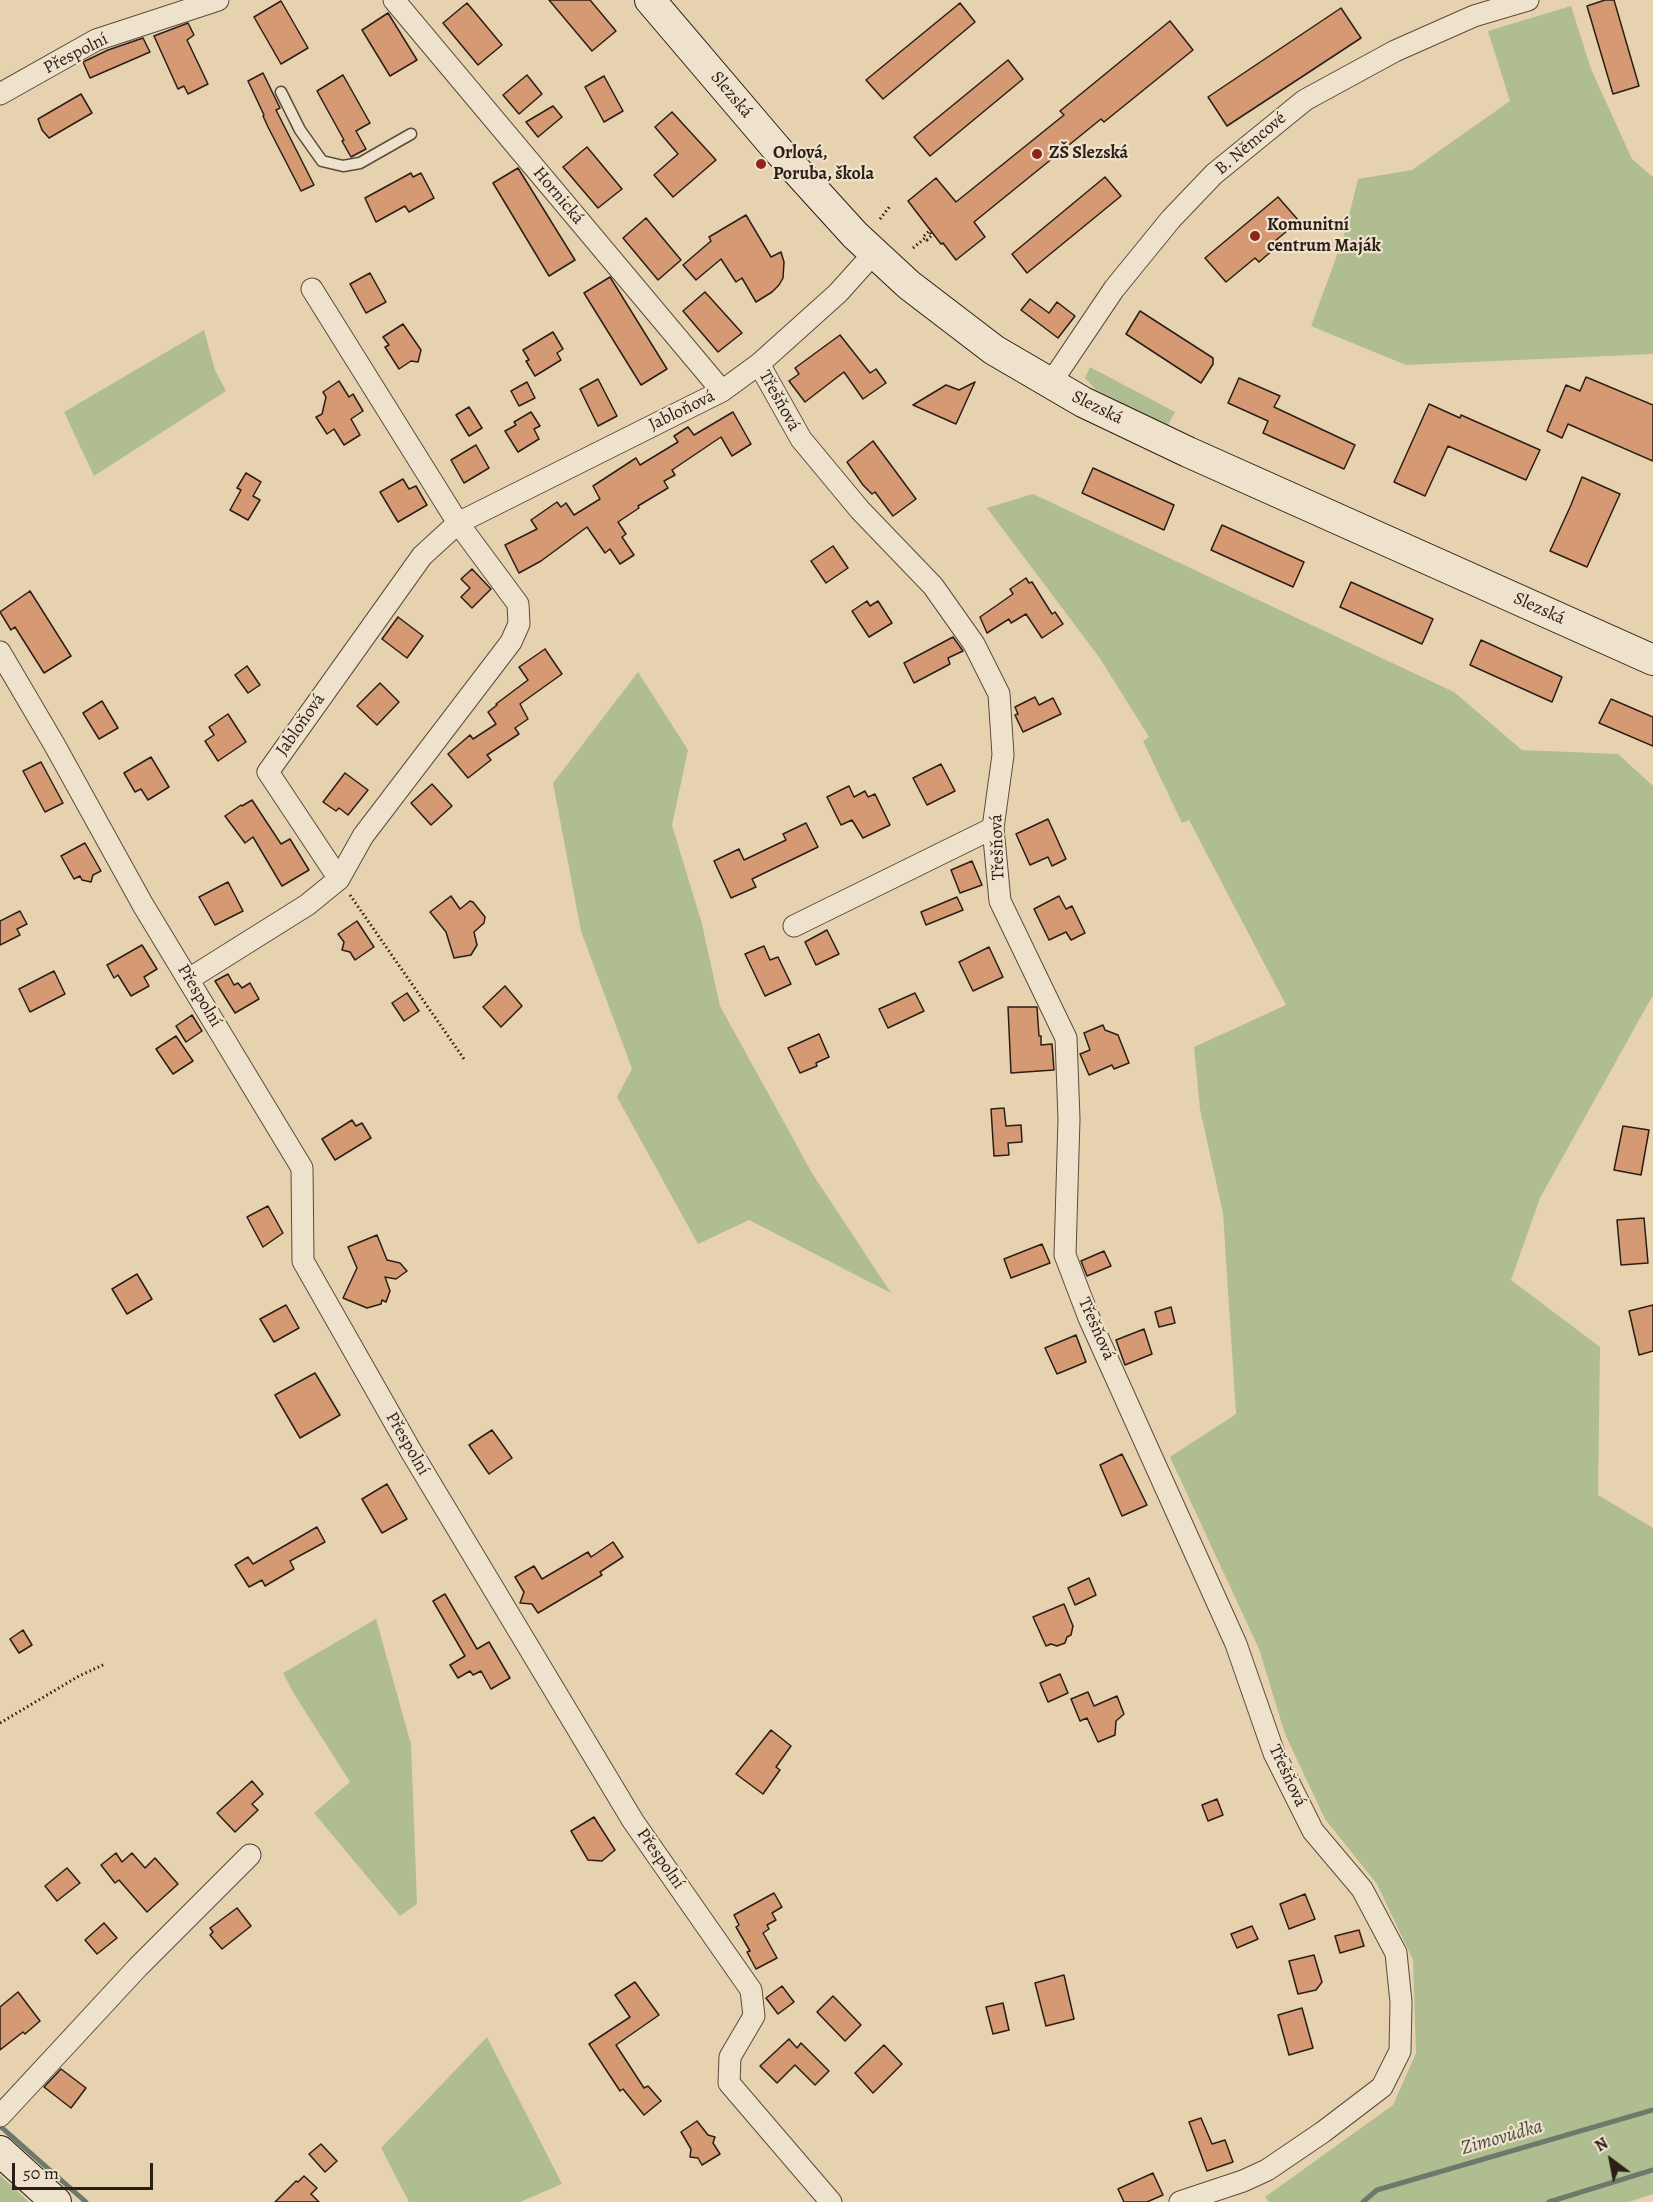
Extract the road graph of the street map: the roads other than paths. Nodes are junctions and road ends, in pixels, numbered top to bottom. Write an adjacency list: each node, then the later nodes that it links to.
1 (218, 0): 5 (street, Přespolní)
2 (394, 0): 14 (street, Hornická)
3 (650, 0): 10 (street, Slezská)
4 (1528, 0): 6 (street, B. Němcové)
5 (188, 5): 8 (street, Přespolní)
6 (1472, 8): 13 (street, B. Němcové)
7 (281, 92): 9 (lane)
8 (0, 94)
9 (411, 134)
10 (874, 253): 12 (street, Jabloňová); 13 (street, Slezská)
11 (312, 289): 15 (street)
12 (759, 364): 14 (street, Jabloňová); 18 (street, Třešňová)
13 (1050, 384): 17 (street, Slezská)
14 (722, 391): 15 (street, Jabloňová)
15 (458, 523): 19 (street); 19 (street, Jabloňová)
16 (0, 652): 21 (street, Přespolní)
17 (1653, 660)
18 (993, 828): 20 (street); 27 (street, Třešňová)
19 (339, 879): 21 (street)
20 (794, 926)
21 (189, 980): 26 (street, Přespolní)
22 (250, 1855): 23 (street)
23 (0, 2116)
24 (0, 2151): 25 (street)
25 (56, 2202)
26 (831, 2202)
27 (1180, 2202)

